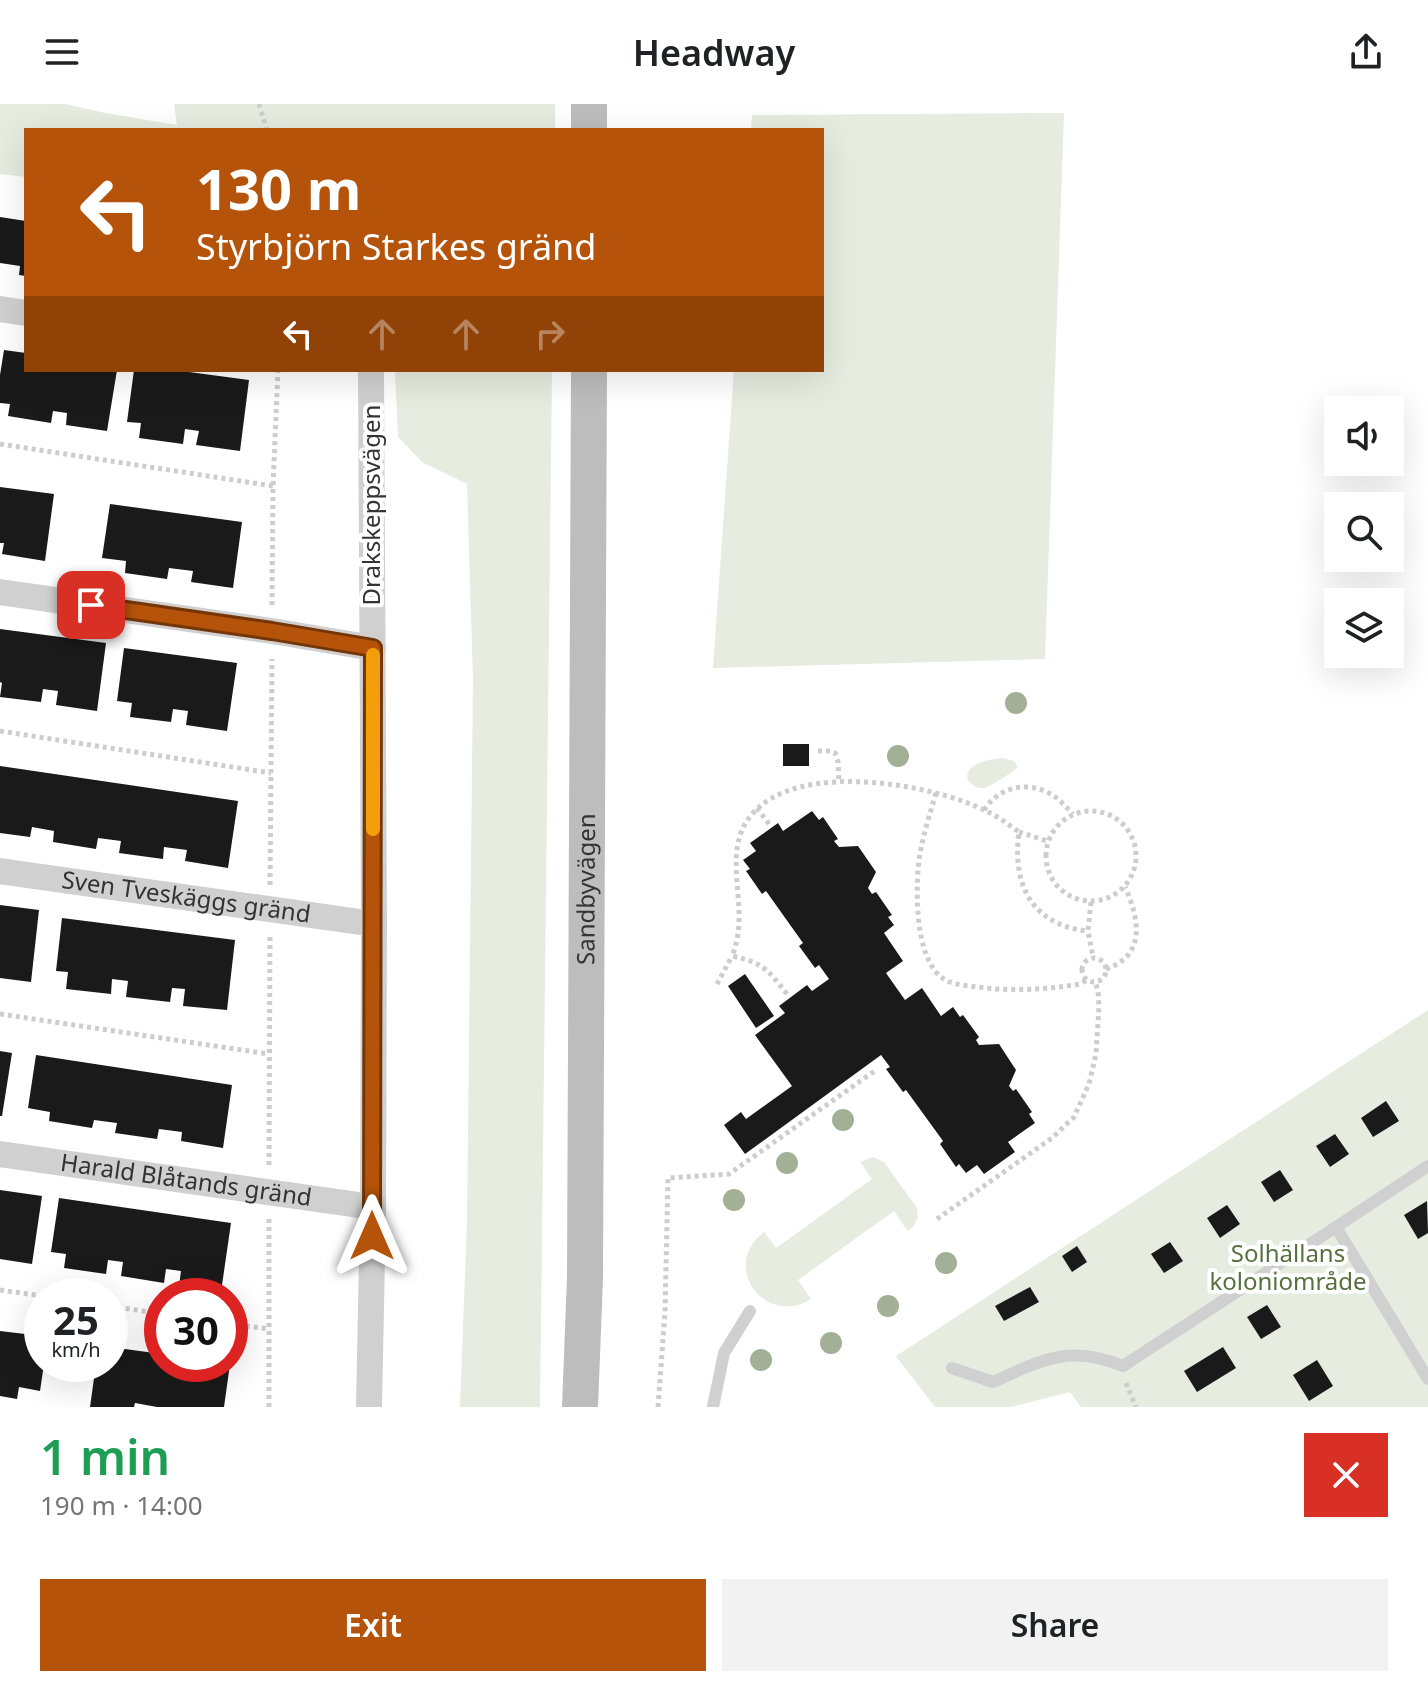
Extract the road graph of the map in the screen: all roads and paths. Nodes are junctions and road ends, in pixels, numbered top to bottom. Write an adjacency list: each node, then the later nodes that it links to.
1 (259, 104): 3 (path)
2 (589, 104): 4 (main road)
3 (266, 128)
4 (589, 128)
5 (0, 309): 6 (street)
6 (24, 313)
7 (371, 372): 12 (street, Drakskeppsvägen)
8 (589, 372): 52 (main road, Sandbyvägen)
9 (0, 444): 10 (path)
10 (273, 486)
11 (0, 592): 12 (street)
12 (373, 648): 27 (street, Drakskeppsvägen)
13 (0, 731): 15 (path)
14 (818, 751): 16 (path)
15 (271, 773)
16 (839, 781): 17 (path); 18 (path)
17 (936, 793): 19 (path); 32 (path)
18 (757, 808): 21 (path); 29 (path)
19 (984, 810): 20 (path); 22 (path)
20 (1073, 814): 23 (path); 25 (path)
21 (769, 824)
22 (1019, 832): 23 (path); 28 (path)
23 (1047, 841): 26 (path)
24 (0, 871): 27 (street, Sven Tveskäggs gränd)
25 (1125, 886): 26 (path); 31 (path)
26 (1091, 902): 28 (path)
27 (374, 924): 41 (street, Drakskeppsvägen)
28 (1088, 931): 30 (path)
29 (732, 956): 34 (path); 35 (path)
30 (1093, 957): 31 (path); 32 (path)
31 (1106, 969): 33 (path)
32 (1087, 980): 33 (path)
33 (1095, 982): 42 (path)
34 (717, 984)
35 (787, 994)
36 (0, 1014): 37 (path)
37 (269, 1054)
38 (876, 1070): 53 (path)
39 (0, 1154): 41 (street, Harald Blåtands gränd)
40 (1428, 1166): 43 (lane)
41 (373, 1207): 51 (street, Drakskeppsvägen)
42 (937, 1219)
43 (1336, 1227): 49 (lane); 50 (lane)
44 (0, 1290): 45 (path)
45 (24, 1293)
46 (750, 1311): 54 (lane)
47 (248, 1326): 48 (path)
48 (270, 1329)
49 (952, 1368)
50 (1428, 1379)
51 (369, 1407)
52 (580, 1407)
53 (658, 1407)
54 (713, 1407)

